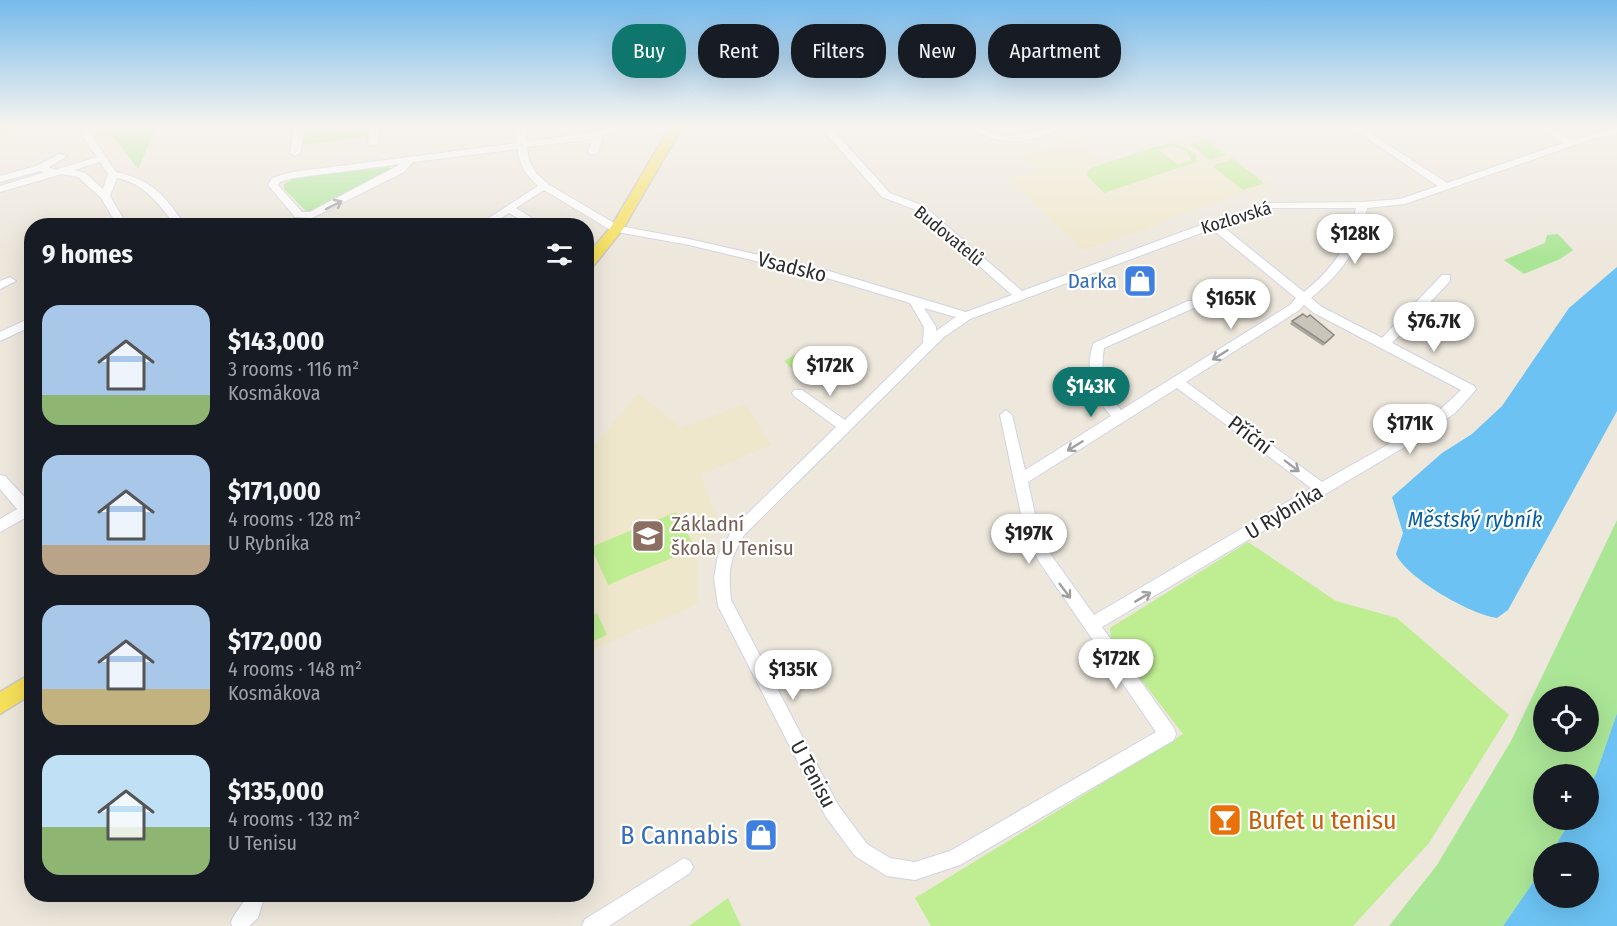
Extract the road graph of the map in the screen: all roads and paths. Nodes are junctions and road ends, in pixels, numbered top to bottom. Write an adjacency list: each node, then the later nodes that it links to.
1 (31, 170): 16 (street)
2 (50, 170): 14 (street)
3 (110, 170): 13 (street)
4 (293, 170): 15 (street)
5 (330, 170): 15 (street)
6 (400, 170): 15 (street, one-way to 6)
7 (530, 170): 17 (street)
8 (651, 170): 28 (main road)
9 (864, 170): 31 (street, Budovatelů)
10 (1421, 170): 18 (street)
11 (1491, 170): 18 (street, Kozlovská)
12 (64, 171): 14 (street); 20 (street)
13 (113, 174): 20 (street); 24 (street)
14 (50, 175): 19 (street)
15 (292, 175)
16 (0, 178)
17 (544, 186): 22 (street); 28 (street)
18 (1445, 186): 21 (street, Kozlovská)
19 (0, 189)
20 (105, 196): 23 (street)
21 (1362, 205): 27 (street, Kozlovská); 32 (street)
22 (510, 208): 25 (street); 26 (street)
23 (118, 218)
24 (175, 218)
25 (494, 218)
26 (526, 218)
27 (1214, 224): 31 (street, Kozlovská); 32 (street)
28 (616, 229): 29 (main road); 33 (street, Vsadsko)
29 (594, 256)
30 (1446, 278): 38 (street)
31 (1021, 297): 35 (street, Kozlovská)
32 (1302, 298): 38 (street); 40 (street, one-way to 40)
33 (914, 300): 35 (street, Vsadsko); 39 (street)
34 (1192, 304): 43 (street)
35 (966, 316): 39 (street, U Tenisu)
36 (24, 325): 37 (street)
37 (0, 337)
38 (1384, 344): 47 (street, U Rybníka)
39 (929, 345): 44 (street, U Tenisu)
40 (1178, 381): 43 (street); 47 (street, Příční, one-way to 47)
41 (798, 393): 44 (street)
42 (1006, 415): 46 (street)
43 (1120, 417): 46 (street, one-way to 46)
44 (844, 426): 51 (street, U Tenisu)
45 (0, 480): 48 (street)
46 (1020, 480): 51 (street, one-way to 51)
47 (1322, 489): 51 (street, U Rybníka, one-way to 47)
48 (24, 505)
49 (24, 514): 50 (street)
50 (0, 526)
51 (1091, 626)
52 (24, 687): 53 (main road)
53 (0, 704)
54 (684, 867): 57 (street)
55 (254, 902): 56 (street)
56 (240, 922)
57 (592, 926)

